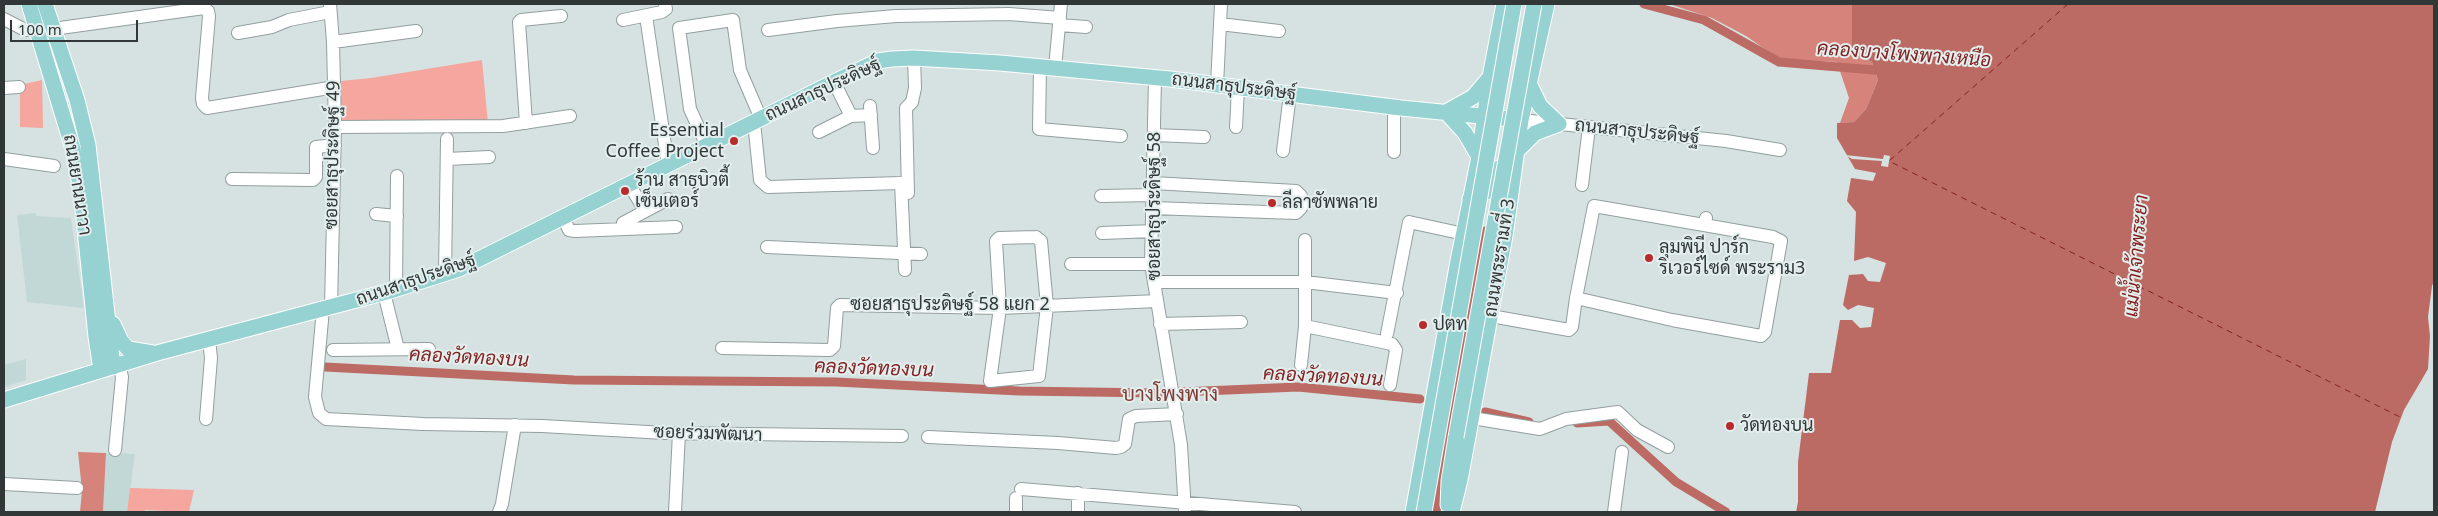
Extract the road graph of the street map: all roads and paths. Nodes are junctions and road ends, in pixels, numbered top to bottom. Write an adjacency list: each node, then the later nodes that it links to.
1 (29, 4): 17 (main road, ถนนยานนาวา)
2 (45, 4): 16 (main road, ถนนยานนาวา)
3 (665, 4): 11 (street)
4 (1221, 4): 14 (street)
5 (1507, 6): 7 (main road); 27 (main road); 143 (main road, ถนนพระรามที่ 3, bridge)
6 (182, 7): 16 (street); 34 (street)
7 (1542, 7): 22 (main road, ถนนพระรามที่ 3); 144 (main road, ถนนพระรามที่ 3, bridge)
8 (330, 8): 21 (street); 23 (street, ซอยสาธุประดิษฐ์ 49)
9 (1060, 13): 15 (street); 18 (street); 26 (street)
10 (560, 16): 45 (street)
11 (646, 16): 13 (street); 66 (street)
12 (4, 19): 17 (street)
13 (623, 20)
14 (1220, 24): 20 (street); 32 (street)
15 (1086, 27)
16 (53, 29): 24 (main road, ถนนยานนาวา)
17 (36, 30): 30 (main road, ถนนยานนาวา)
18 (768, 30)
19 (416, 31): 23 (street)
20 (1279, 31)
21 (238, 33)
22 (1541, 37): 31 (main road, ถนนพระรามที่ 3); 43 (main road)
23 (333, 42): 34 (street, ซอยสาธุประดิษฐ์ 49)
24 (61, 54): 30 (main road); 105 (main road, ถนนยานนาวา)
25 (914, 58): 26 (main road, ถนนสาธุประดิษฐ์); 29 (main road, ถนนสาธุประดิษฐ์); 81 (street)
26 (1047, 68): 28 (main road, ถนนสาธุประดิษฐ์); 52 (street)
27 (1490, 77): 39 (main road); 42 (main road)
28 (1155, 78): 32 (main road, ถนนสาธุประดิษฐ์); 51 (street, ซอยสาธุประดิษฐ์ 58)
29 (834, 82): 41 (street); 44 (main road, ถนนสาธุประดิษฐ์)
30 (54, 83): 111 (main road, ถนนยานนาวา)
31 (1529, 83): 43 (main road, ถนนพระรามที่ 3); 46 (main road)
32 (1217, 85): 36 (main road, ถนนสาธุประดิษฐ์)
33 (19, 87): 35 (street)
34 (335, 87): 47 (street, ซอยสาธุประดิษฐ์ 49)
35 (4, 88)
36 (1238, 88): 37 (main road, ถนนสาธุประดิษฐ์); 48 (street)
37 (1290, 94): 38 (main road, ถนนสาธุประดิษฐ์); 59 (street)
38 (1394, 107): 39 (main road, ถนนสาธุประดิษฐ์); 61 (street)
39 (1446, 112): 42 (main road, ถนนสาธุประดิษฐ์); 63 (main road)
40 (570, 116): 45 (street)
41 (851, 116): 50 (street); 57 (street)
42 (1485, 116): 43 (main road, ถนนสาธุประดิษฐ์); 63 (main road)
43 (1514, 119): 46 (street, ถนนสาธุประดิษฐ์); 60 (main road, ถนนพระรามที่ 3); 75 (main road)
44 (757, 121): 56 (main road, ถนนสาธุประดิษฐ์); 56 (street); 90 (street)
45 (526, 123): 47 (street)
46 (1558, 124): 49 (street, ถนนสาธุประดิษฐ์); 60 (main road)
47 (335, 127): 55 (street, ซอยสาธุประดิษฐ์ 49)
48 (1236, 127)
49 (1589, 127): 58 (street, ถนนสาธุประดิษฐ์); 71 (street)
50 (820, 132)
51 (1154, 135): 53 (street); 72 (street, ซอยสาธุประดิษฐ์ 58)
52 (1121, 136)
53 (1204, 137)
54 (447, 139): 65 (street)
55 (335, 145): 69 (street); 103 (street, ซอยสาธุประดิษฐ์ 49)
56 (707, 146): 66 (main road, ถนนสาธุประดิษฐ์)
57 (873, 148)
58 (1780, 150)
59 (1283, 151)
60 (1517, 151): 87 (main road, ถนนพระรามที่ 3)
61 (1394, 152)
62 (489, 157): 65 (street)
63 (1479, 157): 75 (main road)
64 (4, 159): 67 (street)
65 (447, 159): 95 (street)
66 (668, 165): 70 (main road, ถนนสาธุประดิษฐ์)
67 (54, 166)
68 (397, 176): 79 (street)
69 (232, 179)
70 (629, 184): 77 (street); 80 (main road, ถนนสาธุประดิษฐ์)
71 (1582, 186)
72 (1153, 189): 73 (street); 76 (street, ซอยสาธุประดิษฐ์ 58); 76 (street)
73 (1101, 196)
74 (668, 199): 77 (street)
75 (1470, 199): 85 (main road)
76 (1152, 208): 84 (street, ซอยสาธุประดิษฐ์ 58)
77 (645, 211): 82 (street)
78 (376, 214): 79 (street)
79 (397, 216): 98 (street)
80 (563, 217): 83 (street); 95 (main road, ถนนสาธุประดิษฐ์)
81 (908, 218)
82 (624, 223)
83 (676, 227)
84 (1153, 232): 86 (street); 93 (street, ซอยสาธุประดิษฐ์ 58)
85 (1464, 232): 87 (main road); 99 (street); 142 (main road)
86 (1102, 233)
87 (1505, 236): 106 (main road, ถนนพระรามที่ 3)
88 (1306, 240): 97 (street)
89 (767, 247): 90 (street)
90 (904, 253): 91 (street); 94 (street)
91 (922, 254)
92 (1071, 264): 93 (street)
93 (1152, 264): 96 (street, ซอยสาธุประดิษฐ์ 58)
94 (905, 270)
95 (445, 274): 98 (main road, ถนนสาธุประดิษฐ์)
96 (1154, 282): 97 (street); 101 (street, ซอยสาธุประดิษฐ์ 58)
97 (1305, 282): 99 (street); 109 (street)
98 (390, 291): 103 (main road, ถนนสาธุประดิษฐ์); 115 (street)
99 (1397, 292): 110 (street)
100 (1576, 298): 100 (street); 106 (street)
101 (1157, 301): 102 (street, ซอยสาธุประดิษฐ์ 58 แยก 2); 108 (street, ซอยสาธุประดิษฐ์ 58)
102 (1046, 306): 104 (street, ซอยสาธุประดิษฐ์ 58 แยก 2); 104 (street); 104 (street)
103 (327, 308): 112 (main road, ถนนสาธุประดิษฐ์); 126 (street, ซอยสาธุประดิษฐ์ 49)
104 (1000, 308): 114 (street, ซอยสาธุประดิษฐ์ 58 แยก 2)
105 (109, 316): 117 (main road); 119 (main road, ถนนยานนาวา)
106 (1491, 316): 124 (main road, ถนนพระรามที่ 3)
107 (1241, 322): 108 (street)
108 (1160, 324): 123 (street, ซอยสาธุประดิษฐ์ 58)
109 (1305, 326): 118 (street); 121 (street)
110 (1387, 334)
111 (96, 337): 119 (main road, ถนนยานนาวา); 120 (main road)
112 (209, 340): 117 (main road, ถนนสาธุประดิษฐ์); 125 (street)
113 (429, 348): 115 (street)
114 (722, 348)
115 (398, 349): 116 (street)
116 (333, 350)
117 (157, 354): 119 (main road, ถนนสาธุประดิษฐ์)
118 (1302, 365)
119 (111, 367): 120 (main road, ถนนสาธุประดิษฐ์); 131 (street)
120 (72, 379): 122 (main road, ถนนสาธุประดิษฐ์)
121 (1390, 385)
122 (4, 400)
123 (1177, 414): 129 (street); 136 (street, ซอยสาธุประดิษฐ์ 58)
124 (1472, 418): 130 (street); 145 (main road, ถนนพระรามที่ 3)
125 (206, 419)
126 (515, 425): 127 (street, ซอยร่วมพัฒนา); 137 (street)
127 (679, 433): 128 (street, ซอยร่วมพัฒนา); 138 (street)
128 (902, 436)
129 (928, 437)
130 (1668, 448)
131 (115, 450)
132 (1622, 452): 146 (street)
133 (4, 484): 134 (street)
134 (77, 488)
135 (1078, 493): 136 (street); 139 (street); 140 (street)
136 (1185, 507): 141 (street)
137 (499, 512)
138 (675, 512)
139 (1016, 512)
140 (1078, 512)
141 (1295, 512)
142 (1414, 512)
143 (1424, 512)
144 (1447, 512)
145 (1452, 512)
146 (1614, 512)

